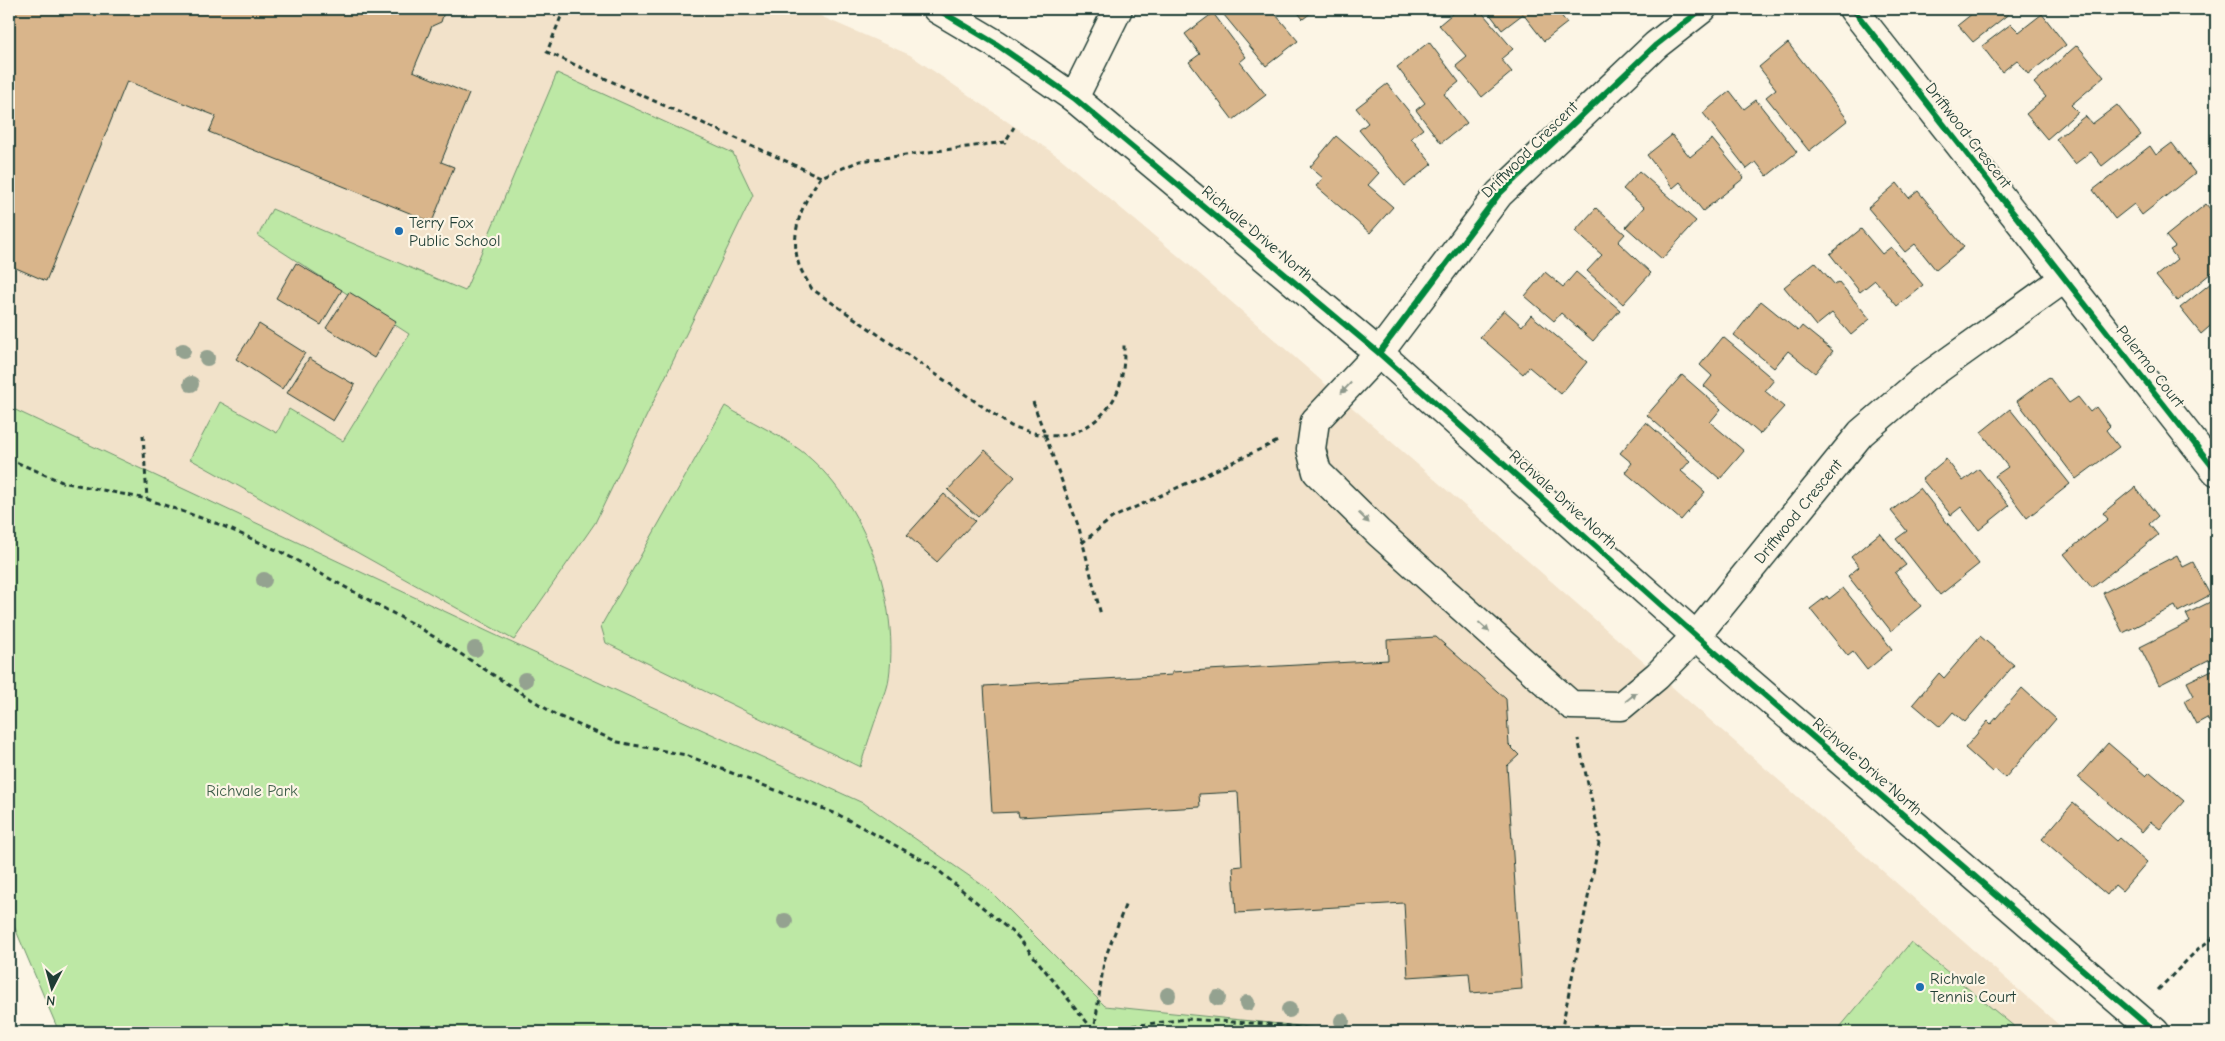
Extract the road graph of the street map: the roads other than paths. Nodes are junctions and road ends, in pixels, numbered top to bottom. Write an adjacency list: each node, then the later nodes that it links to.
1 (937, 9): 5 (street, Richvale Drive North)
2 (1118, 9): 5 (street)
3 (1702, 9): 7 (street, Driftwood Crescent)
4 (1852, 9): 6 (street, Driftwood Crescent)
5 (1074, 98): 7 (street, Richvale Drive North)
6 (2065, 278): 8 (street, Palermo Court); 9 (street, Driftwood Crescent)
7 (1379, 353): 9 (street, Richvale Drive North); 9 (street, Driftwood Crescent, one-way to 9)
8 (2216, 471)
9 (1696, 636): 10 (street, Richvale Drive North)
10 (2155, 1032)

